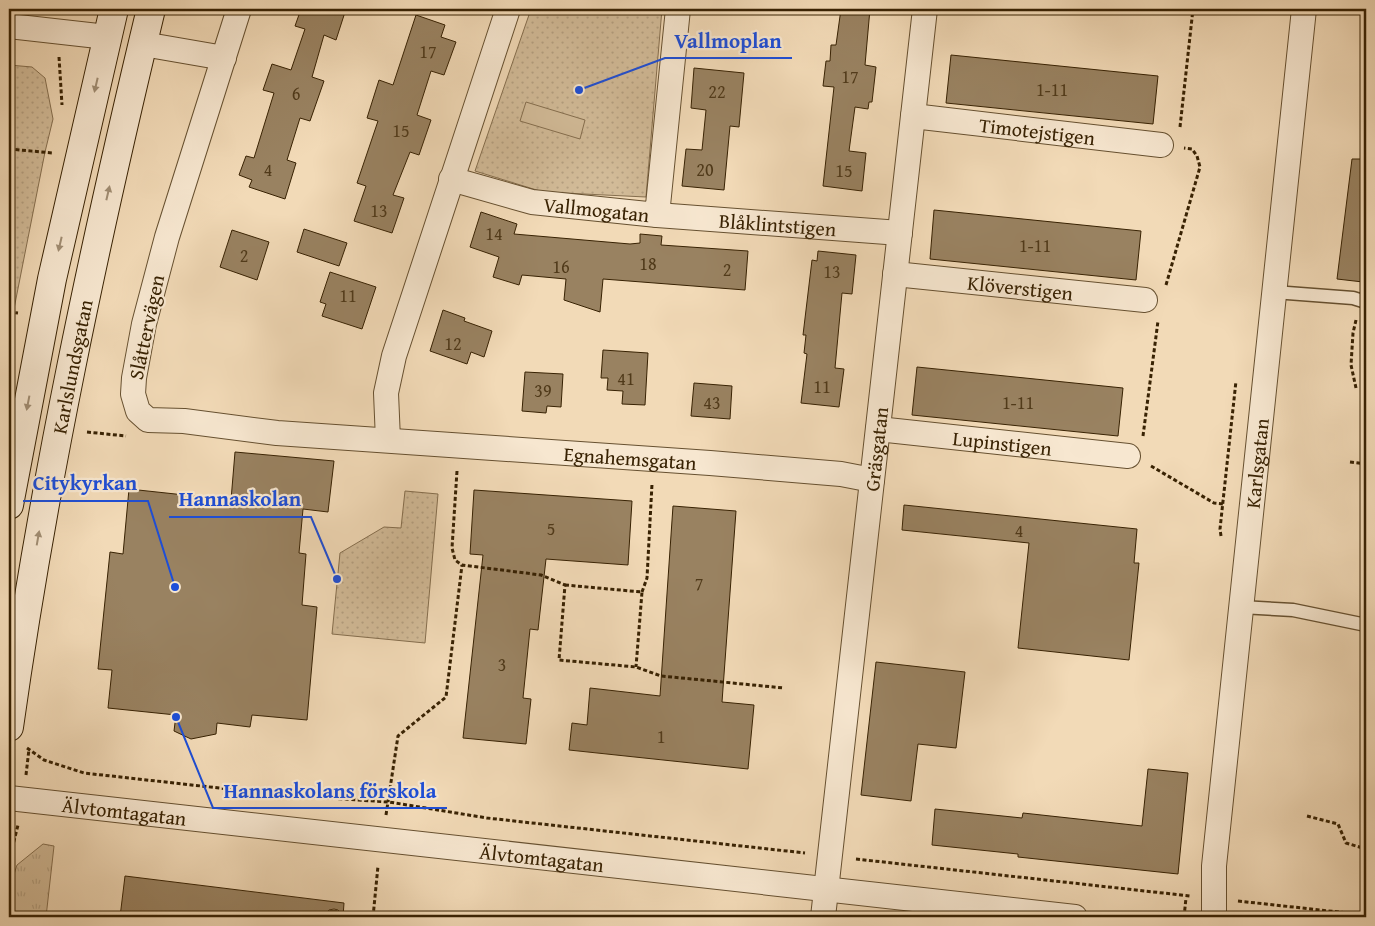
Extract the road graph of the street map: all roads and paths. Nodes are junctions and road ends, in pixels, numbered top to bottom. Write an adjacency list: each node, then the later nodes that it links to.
1 (114, 9): 10 (main road, Karlslundsgatan)
2 (151, 9): 11 (main road, Karlslundsgatan)
3 (239, 9): 12 (street, Slåttervägen)
4 (508, 9): 17 (street)
5 (678, 9): 18 (street, Vallmogatan)
6 (925, 9): 13 (street, Gräsgatan)
7 (1193, 9): 14 (path)
8 (1304, 9): 21 (street, Karlsgatan)
9 (9, 26): 10 (street)
10 (107, 38): 11 (main road); 36 (main road, Karlslundsgatan, one-way to 36)
11 (143, 44): 12 (street); 44 (main road, Karlslundsgatan, one-way to 11)
12 (224, 58): 25 (street, Slåttervägen)
13 (913, 116): 14 (street, Timotejstigen); 19 (street, Gräsgatan)
14 (1170, 146): 22 (path)
15 (9, 148): 16 (path)
16 (58, 154)
17 (452, 179): 18 (street, Vallmogatan); 28 (street)
18 (656, 215): 19 (street, Blåklintstigen)
19 (900, 233): 20 (street, Gräsgatan)
20 (895, 274): 22 (street, Klöverstigen); 26 (street, Gräsgatan)
21 (1274, 292): 23 (lane); 40 (street, Karlsgatan)
22 (1153, 301): 30 (path)
23 (1363, 301): 24 (path)
24 (1356, 388)
25 (145, 418): 27 (path); 28 (street)
26 (878, 429): 30 (street, Lupinstigen); 34 (street, Gräsgatan)
27 (84, 432)
28 (388, 440): 29 (street, Egnahemsgatan)
29 (459, 445): 31 (street, Egnahemsgatan); 37 (path)
30 (1134, 458): 35 (path)
31 (656, 459): 34 (street, Egnahemsgatan); 39 (path)
32 (1350, 462): 33 (path)
33 (1366, 464)
34 (872, 480): 49 (street, Gräsgatan)
35 (1223, 504)
36 (9, 505)
37 (462, 565): 38 (path); 46 (path)
38 (565, 585): 39 (path); 42 (path)
39 (642, 592): 42 (path)
40 (1241, 607): 41 (lane); 56 (street, Karlsgatan)
41 (1366, 625)
42 (636, 667): 43 (path)
43 (784, 688)
44 (15, 738): 46 (path)
45 (9, 798): 50 (street, Älvtomtagatan)
46 (389, 802): 49 (path)
47 (1307, 816): 48 (path)
48 (1366, 850)
49 (830, 856): 50 (street, Gräsgatan); 55 (path)
50 (826, 890): 53 (street, Gräsgatan); 54 (street, Älvtomtagatan)
51 (1234, 901): 52 (path)
52 (1366, 915)
53 (823, 917)
54 (1075, 917)
55 (1184, 917)
56 (1214, 917)

